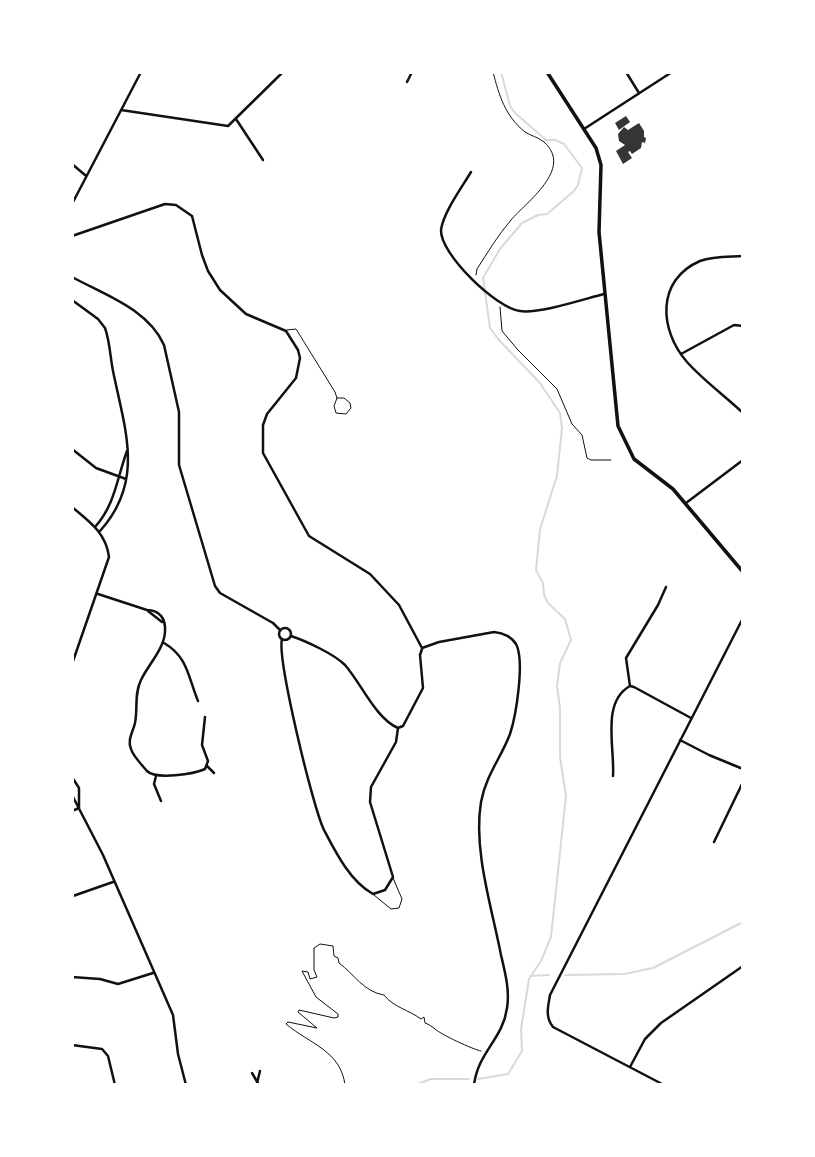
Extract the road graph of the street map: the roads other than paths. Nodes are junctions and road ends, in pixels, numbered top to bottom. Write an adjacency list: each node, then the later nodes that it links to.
1 (141, 72): 9 (street)
2 (283, 72): 10 (street)
3 (412, 72): 7 (street)
4 (547, 72): 11 (main road)
5 (626, 72): 8 (street)
6 (672, 72): 8 (street)
7 (407, 82)
8 (639, 93): 11 (street)
9 (121, 110): 10 (street); 15 (street)
10 (236, 119): 12 (street)
11 (584, 129): 20 (main road)
12 (263, 160)
13 (72, 164): 15 (street)
14 (471, 173): 20 (street)
15 (86, 176): 16 (street)
16 (72, 204)
17 (72, 236): 23 (street)
18 (743, 256): 24 (street)
19 (72, 277): 40 (street)
20 (604, 294): 32 (main road)
21 (72, 300): 28 (street)
22 (743, 326): 24 (street)
23 (286, 331): 25 (lane); 44 (street)
24 (681, 354): 26 (street)
25 (337, 398): 25 (lane)
26 (743, 413)
27 (72, 449): 30 (street)
28 (127, 450): 30 (street); 31 (street)
29 (743, 460): 32 (street)
30 (118, 476): 31 (street); 34 (street)
31 (126, 479): 35 (street)
32 (686, 503): 36 (main road)
33 (72, 507): 34 (street)
34 (96, 527): 35 (street)
35 (100, 531): 38 (street)
36 (743, 572)
37 (666, 587): 46 (street)
38 (97, 594): 43 (street); 45 (street)
39 (743, 618): 49 (street)
40 (280, 630): 41 (street); 42 (street)
41 (291, 636): 42 (street); 50 (street)
42 (282, 639): 66 (street)
43 (163, 642): 47 (street); 55 (street)
44 (422, 648): 50 (street); 78 (street)
45 (72, 664)
46 (630, 686): 49 (street); 56 (street)
47 (198, 701)
48 (205, 717): 52 (street)
49 (691, 718): 51 (street)
50 (398, 728): 64 (street)
51 (680, 740): 53 (street); 72 (street)
52 (207, 766): 54 (street); 55 (street)
53 (743, 769)
54 (214, 773)
55 (156, 776): 60 (street)
56 (613, 776)
57 (72, 777): 61 (street)
58 (743, 782): 63 (street)
59 (72, 795): 61 (street)
60 (161, 801)
61 (79, 808): 62 (street); 65 (street)
62 (72, 811)
63 (714, 842)
64 (393, 877): 66 (street); 66 (lane)
65 (113, 882): 67 (street); 69 (street)
66 (373, 894)
67 (73, 896)
68 (743, 966): 72 (street)
69 (155, 973): 70 (street); 77 (street)
70 (72, 977)
71 (72, 1045): 76 (street)
72 (630, 1067): 79 (street)
73 (260, 1071): 75 (street)
74 (251, 1073): 75 (street)
75 (258, 1084)
76 (115, 1085)
77 (186, 1085)
78 (474, 1085)
79 (664, 1085)

